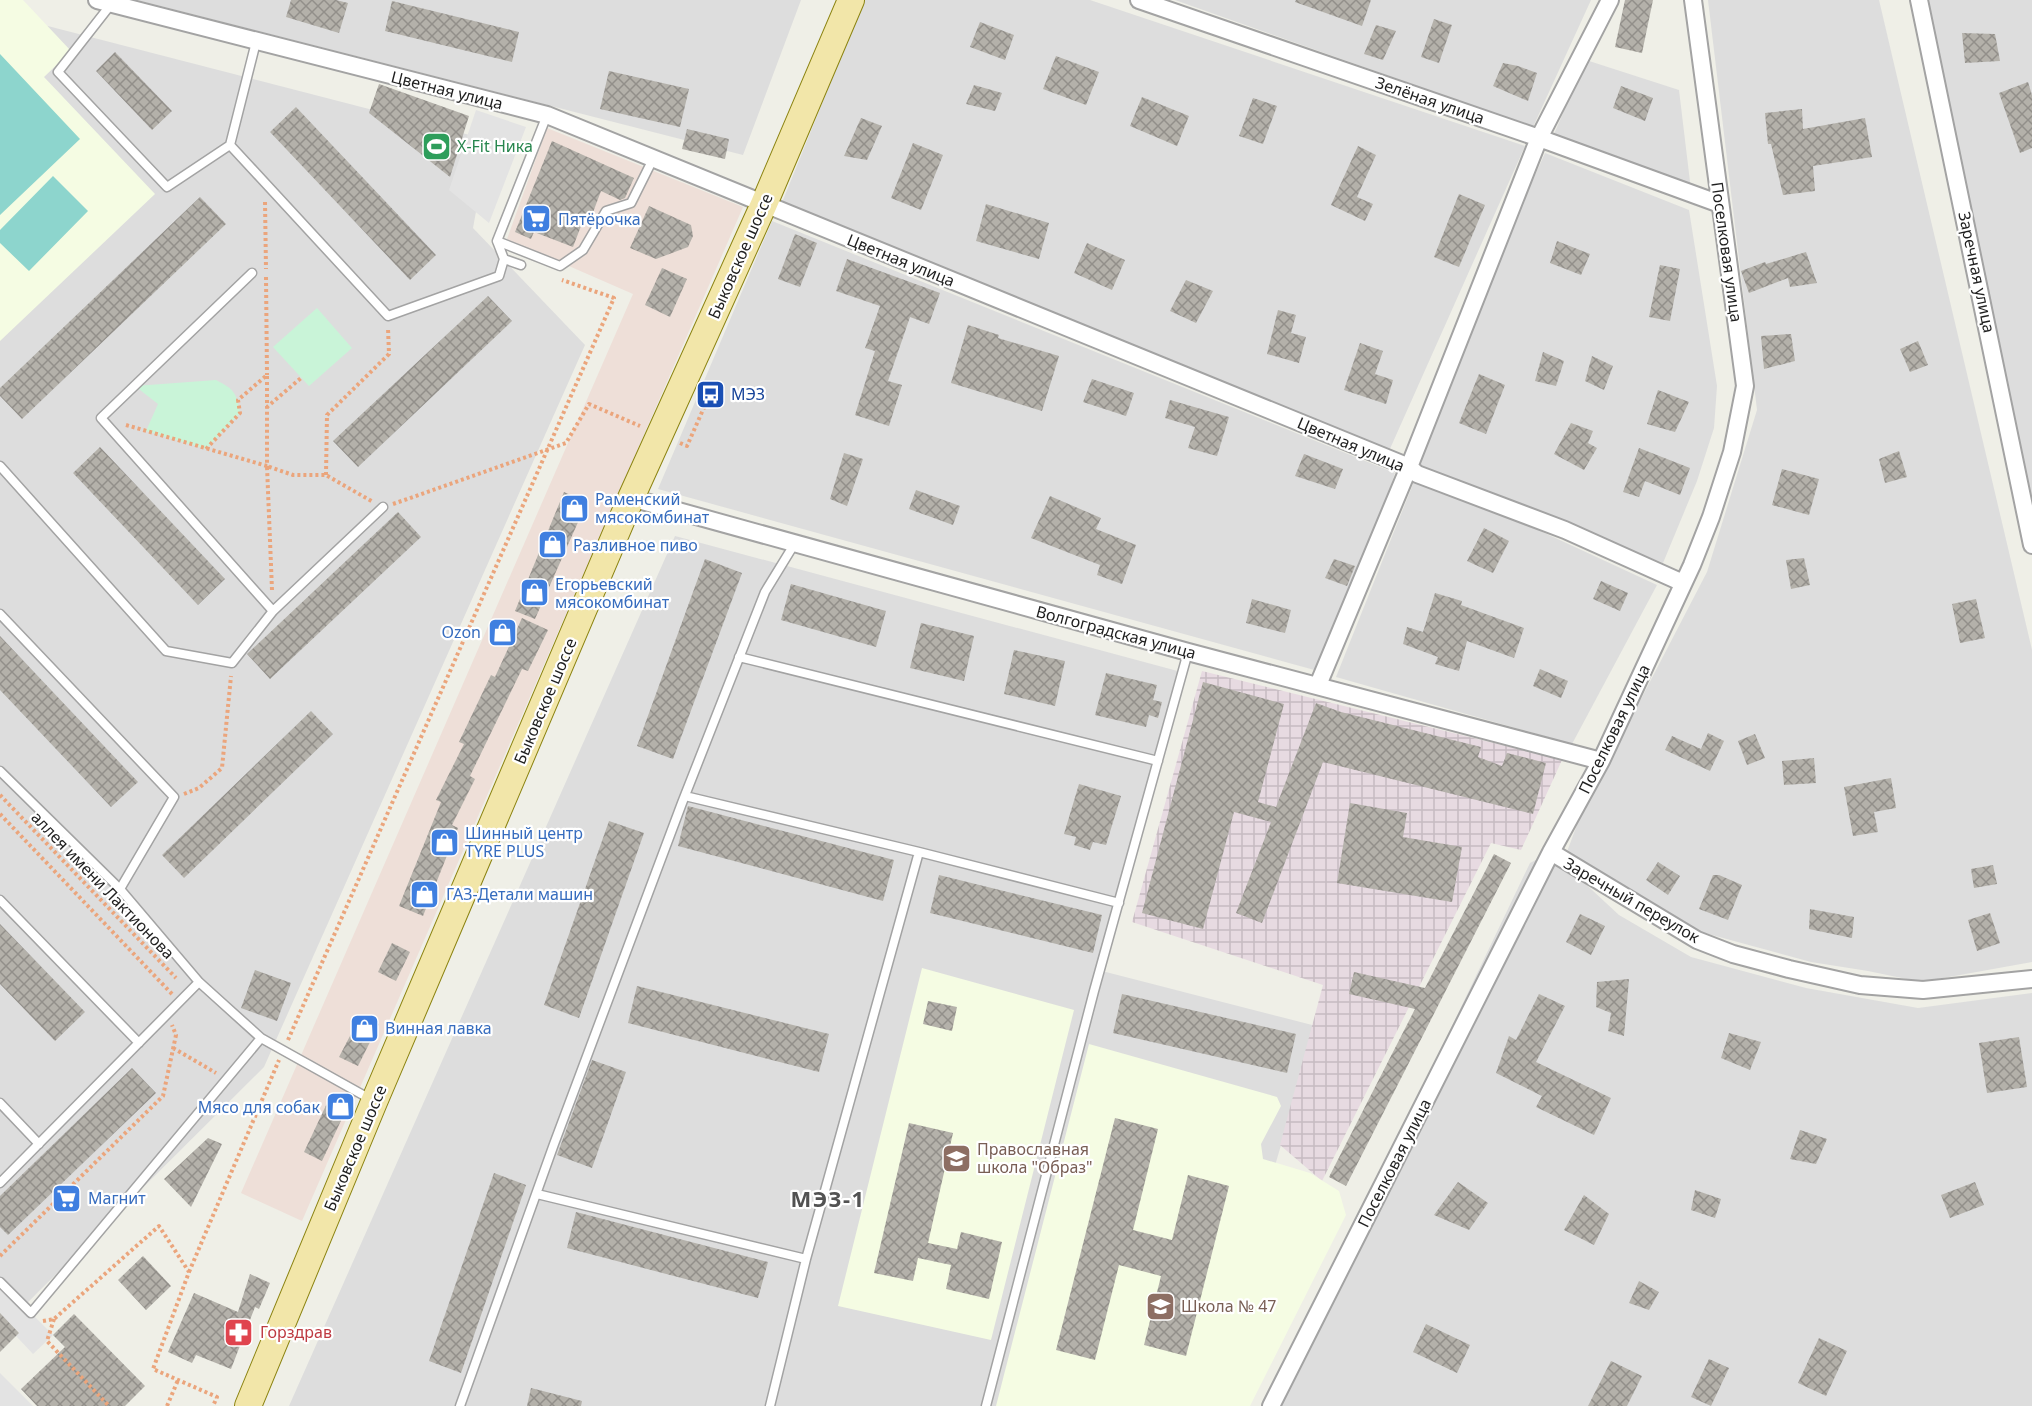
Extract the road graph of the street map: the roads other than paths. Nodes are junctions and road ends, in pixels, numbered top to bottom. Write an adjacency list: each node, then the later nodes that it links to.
1 (851, 0): 12 (main road, Быковское шоссе)
2 (1139, 0): 9 (street, Зелёная улица)
3 (1610, 0): 9 (street)
4 (1693, 0): 13 (street, Поселковая улица)
5 (1919, 0): 23 (street, Заречная улица)
6 (104, 1): 7 (street, Цветная улица); 10 (lane)
7 (256, 42): 8 (street, Цветная улица); 10 (lane)
8 (547, 115): 11 (street, Цветная улица); 14 (lane)
9 (1539, 138): 13 (street, Зелёная улица); 19 (street)
10 (230, 145): 15 (lane)
11 (653, 159): 12 (street, Цветная улица); 14 (lane)
12 (764, 204): 19 (street, Цветная улица); 20 (main road, Быковское шоссе)
13 (1720, 204): 24 (street, Поселковая улица)
14 (497, 242): 15 (lane)
15 (504, 260): 16 (lane)
16 (521, 265)
17 (252, 273): 25 (lane)
18 (0, 466): 25 (lane)
19 (1409, 467): 24 (street, Цветная улица); 29 (street)
20 (631, 498): 22 (street, Волгоградская улица); 43 (main road, Быковское шоссе)
21 (383, 507): 25 (lane)
22 (795, 543): 27 (street, Волгоградская улица); 28 (lane)
23 (2032, 545)
24 (1683, 583): 30 (street, Поселковая улица)
25 (273, 611)
26 (0, 614): 36 (lane)
27 (1188, 652): 29 (street, Волгоградская улица); 31 (lane)
28 (739, 657): 31 (lane); 33 (lane)
29 (1318, 685): 30 (street, Волгоградская улица)
30 (1601, 760): 35 (street, Поселковая улица)
31 (1158, 761): 38 (lane)
32 (0, 771): 36 (lane)
33 (685, 796): 34 (lane); 47 (lane)
34 (919, 852): 38 (lane); 48 (lane)
35 (1551, 852): 39 (street, Заречный переулок); 54 (street, Поселковая улица)
36 (120, 889): 40 (lane)
37 (0, 900): 42 (lane)
38 (1119, 903): 53 (lane)
39 (2032, 979)
40 (199, 982): 41 (lane); 42 (lane)
41 (261, 1038): 43 (lane); 49 (lane)
42 (139, 1043): 45 (lane)
43 (375, 1102): 50 (main road, Быковское шоссе)
44 (0, 1103): 45 (lane)
45 (39, 1144): 46 (lane)
46 (0, 1183)
47 (537, 1194): 48 (lane); 51 (lane)
48 (806, 1259): 52 (lane)
49 (0, 1282)
50 (248, 1406)
51 (460, 1406)
52 (770, 1406)
53 (986, 1406)
54 (1271, 1406)

